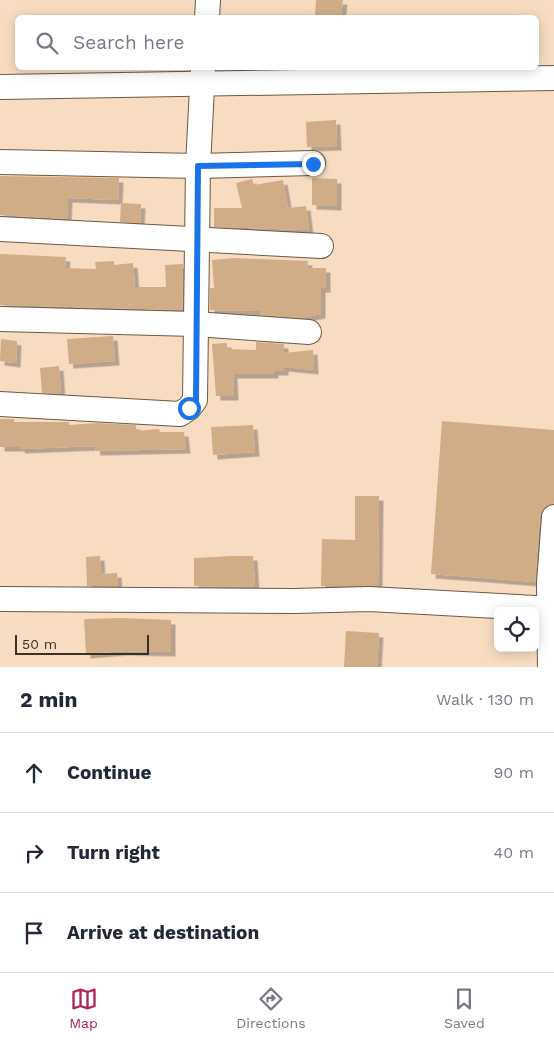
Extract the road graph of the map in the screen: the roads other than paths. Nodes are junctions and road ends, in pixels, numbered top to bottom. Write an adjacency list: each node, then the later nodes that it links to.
1 (208, 0): 2 (street)
2 (207, 15)
3 (203, 75): 4 (street); 5 (street); 8 (street)
4 (554, 78)
5 (0, 87)
6 (0, 162): 8 (street)
7 (313, 164): 8 (street)
8 (198, 166): 10 (street)
9 (0, 229): 10 (street)
10 (198, 242): 11 (street); 13 (street)
11 (321, 246)
12 (0, 318): 13 (street)
13 (196, 324): 14 (street); 15 (street)
14 (309, 332)
15 (0, 404)
16 (554, 517): 18 (street)
17 (0, 599): 18 (street)
18 (552, 608): 19 (street)
19 (550, 667)

